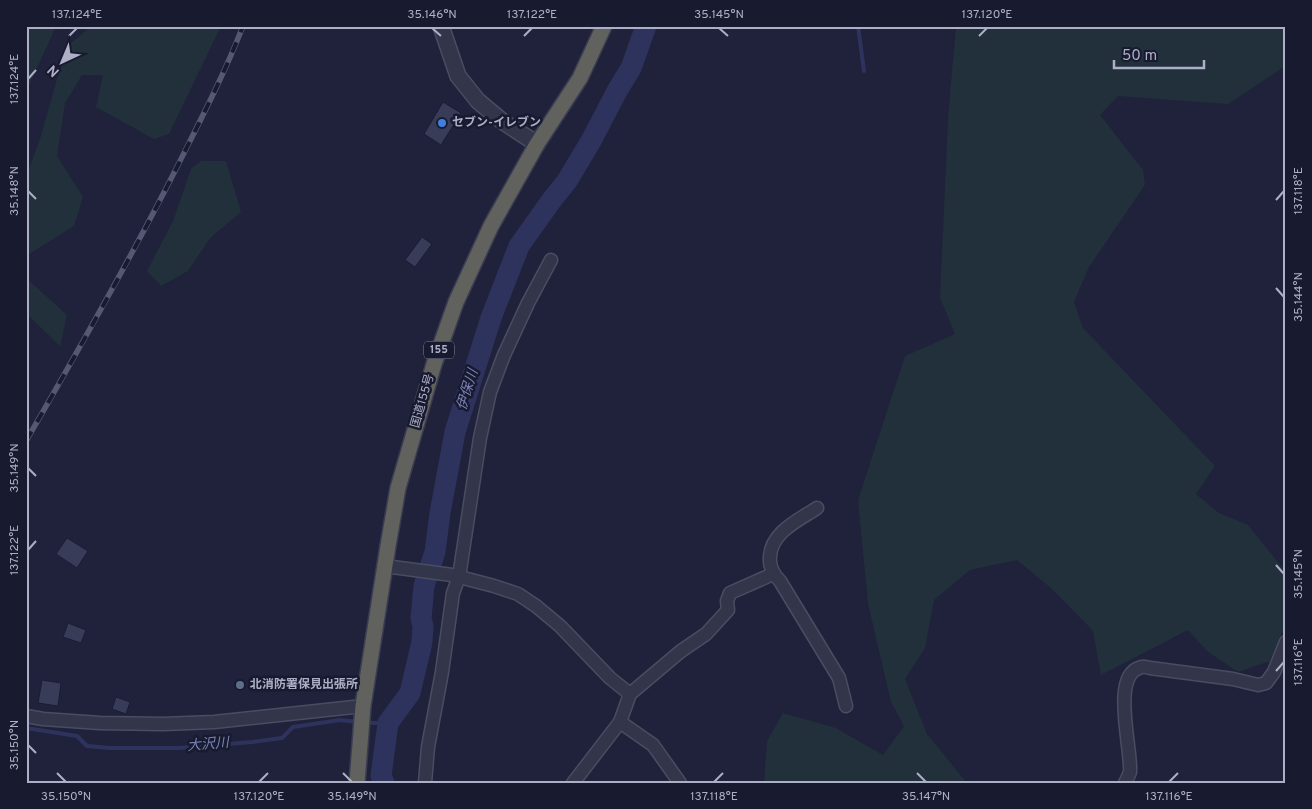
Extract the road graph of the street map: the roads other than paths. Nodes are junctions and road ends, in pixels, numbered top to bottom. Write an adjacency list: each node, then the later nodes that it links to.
1 (441, 26): 3 (street)
2 (604, 26): 3 (highway, 国道155号 / 155)
3 (537, 144): 6 (highway, 国道155号 / 155)
4 (550, 260): 8 (street)
5 (817, 508): 7 (street)
6 (385, 566): 8 (street); 11 (highway, 国道155号 / 155)
7 (773, 574): 10 (street); 12 (street)
8 (455, 576): 10 (street); 16 (street)
9 (1286, 642): 19 (street)
10 (630, 694): 14 (street)
11 (363, 706): 13 (street); 15 (highway, 国道155号 / 155)
12 (846, 706)
13 (26, 716)
14 (620, 722): 17 (street); 18 (street)
15 (357, 783)
16 (425, 783)
17 (572, 783)
18 (680, 783)
19 (1125, 783)

